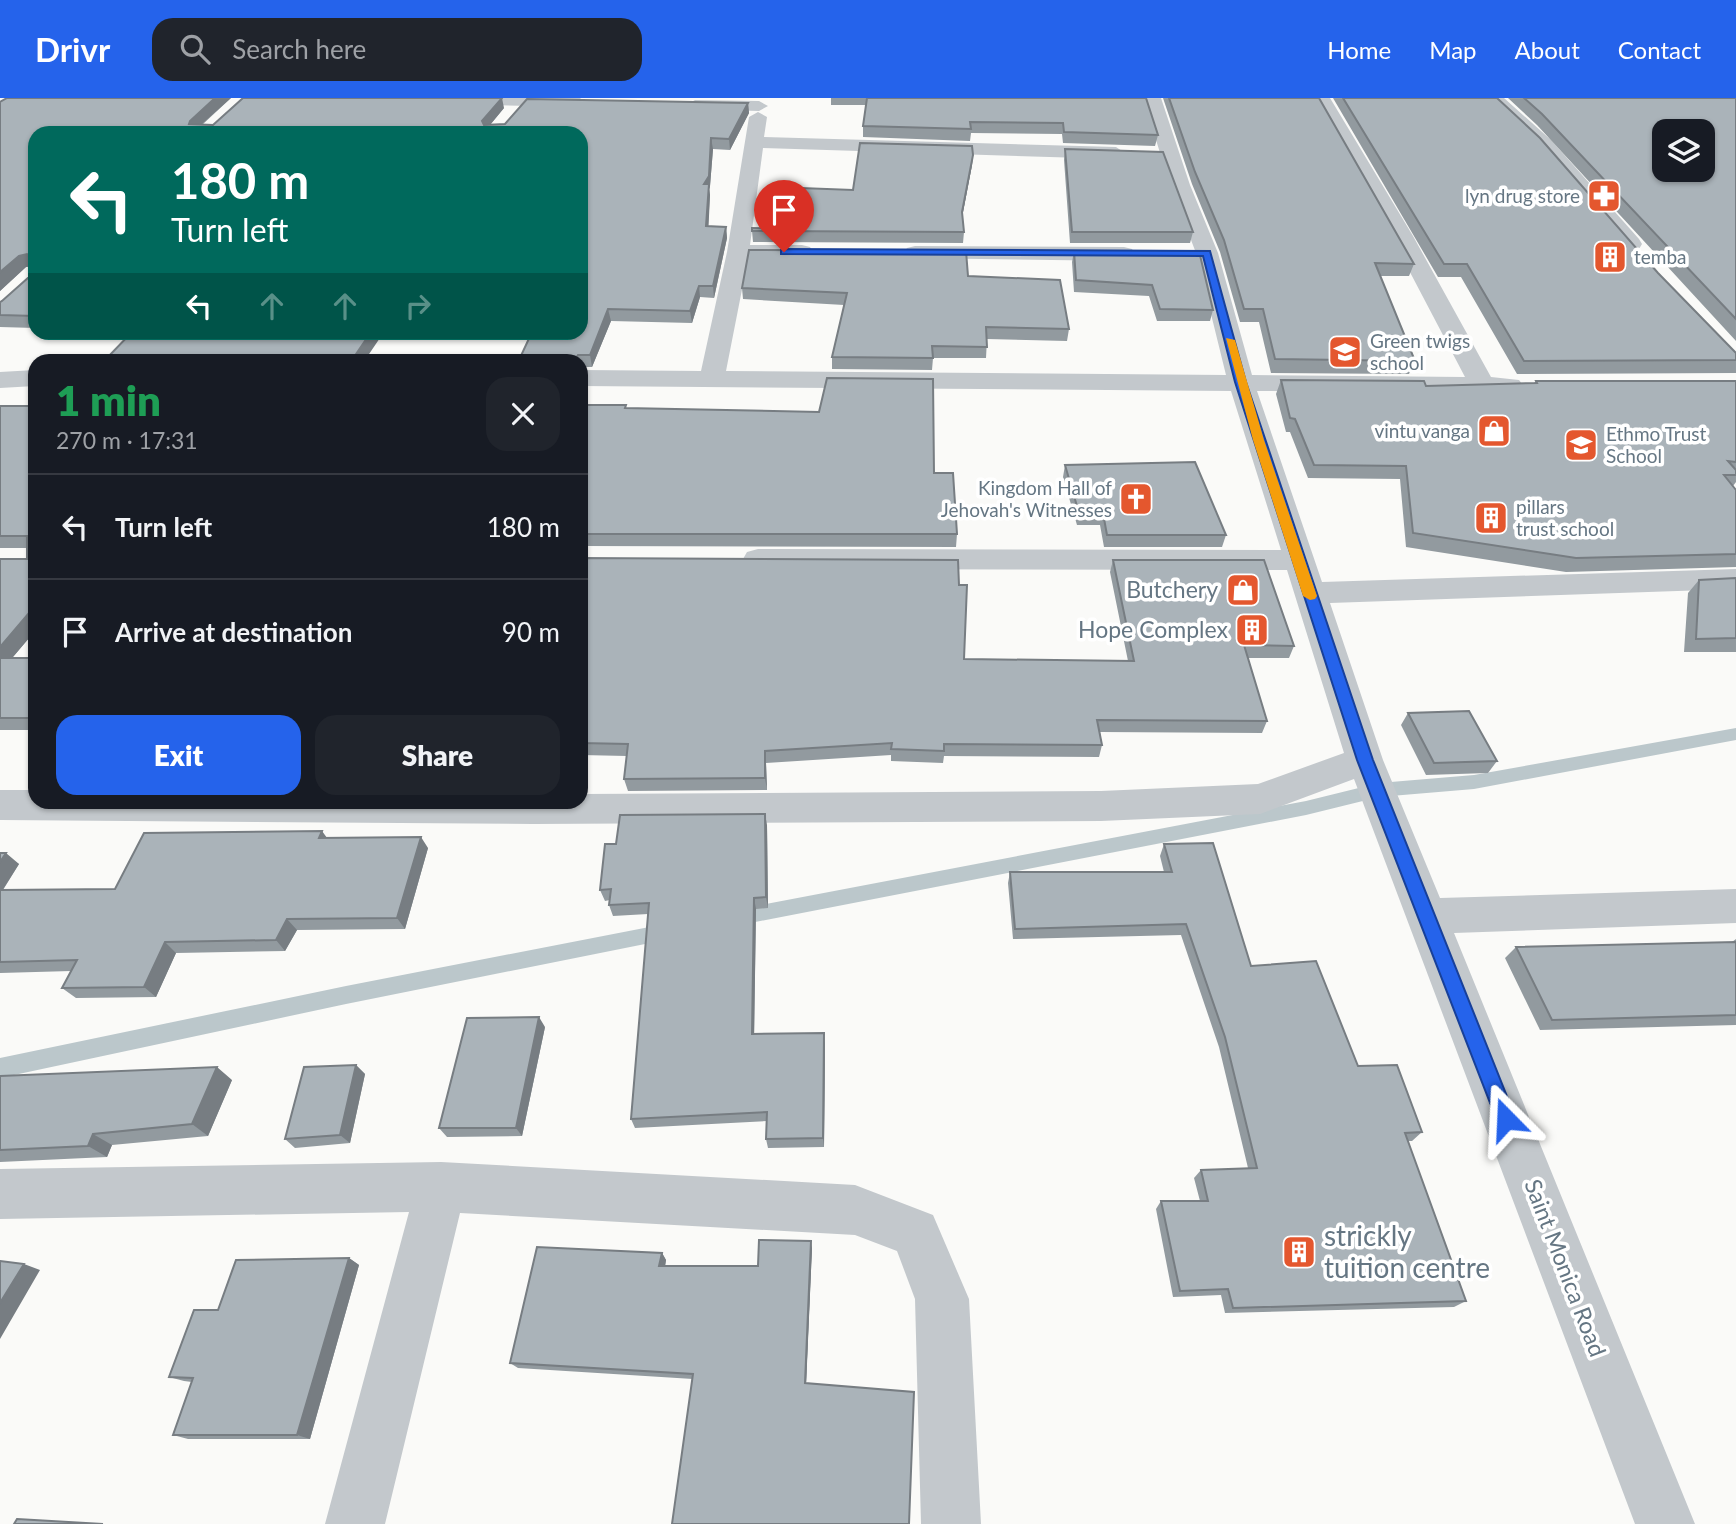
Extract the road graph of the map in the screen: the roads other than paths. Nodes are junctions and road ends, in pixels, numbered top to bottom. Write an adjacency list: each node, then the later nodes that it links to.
1 (392, 98): 5 (street)
2 (1152, 98): 11 (street, Saint Monica Road)
3 (1321, 98): 22 (street)
4 (1494, 98): 16 (street)
5 (525, 100): 7 (street); 9 (street)
6 (760, 102): 8 (street); 10 (street)
7 (598, 103)
8 (678, 104)
9 (505, 122)
10 (754, 142): 11 (street); 12 (street)
11 (1152, 154): 21 (street, Saint Monica Road)
12 (738, 252): 13 (street); 19 (street)
13 (827, 252)
14 (893, 253): 15 (street)
15 (1142, 254)
16 (1643, 258)
17 (28, 378): 20 (street)
18 (588, 378): 19 (street)
19 (712, 378): 21 (street)
20 (0, 380)
21 (1241, 382): 22 (street); 25 (street, Saint Monica Road)
22 (1482, 385): 23 (street)
23 (1537, 385)
24 (726, 559): 25 (street)
25 (1303, 577): 26 (street); 27 (street, Saint Monica Road)
26 (1736, 579)
27 (1365, 760): 30 (street); 32 (street, Saint Monica Road)
28 (0, 805): 29 (street)
29 (28, 805)
30 (588, 809)
31 (1736, 906): 32 (street)
32 (1427, 916): 37 (street, Saint Monica Road)
33 (441, 1187): 34 (street); 35 (street); 36 (street)
34 (0, 1194)
35 (355, 1524)
36 (951, 1524)
37 (1665, 1524)

